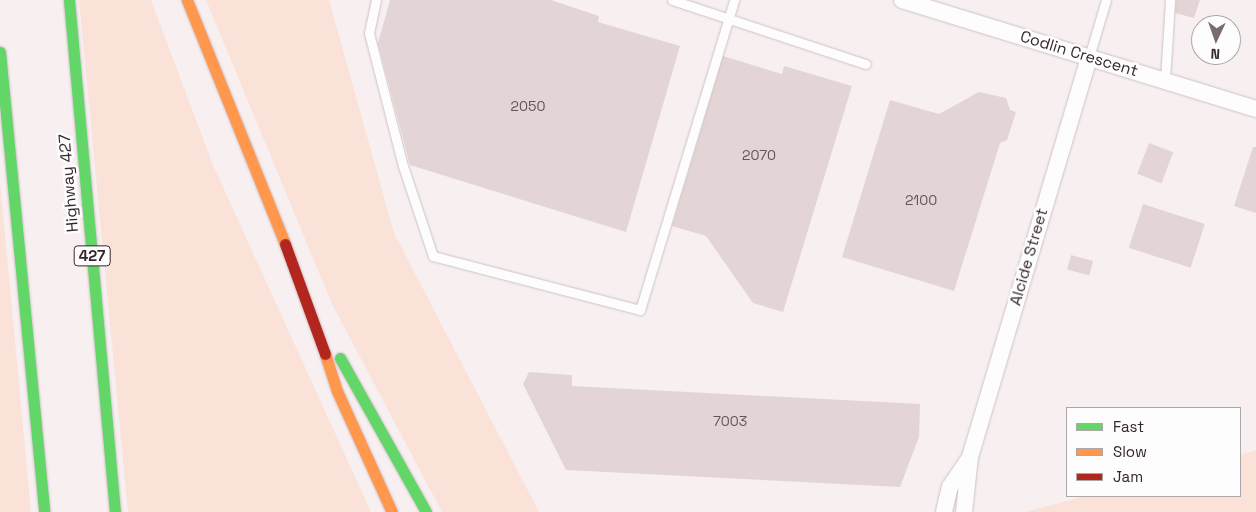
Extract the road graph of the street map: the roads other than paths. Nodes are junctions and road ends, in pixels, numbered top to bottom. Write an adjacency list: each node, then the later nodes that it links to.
1 (69, 0): 19 (highway, Highway 427 / 427)
2 (187, 0): 16 (highway)
3 (376, 0): 10 (lane)
4 (672, 0): 10 (lane)
5 (734, 0): 10 (lane)
6 (902, 0): 9 (street, Codlin Crescent)
7 (1106, 0): 12 (lane)
8 (1170, 0): 14 (lane)
9 (937, 5): 12 (street, Codlin Crescent)
10 (726, 21): 13 (lane)
11 (0, 52): 18 (highway)
12 (1089, 56): 14 (street, Codlin Crescent); 17 (street, Alcide Street)
13 (866, 64)
14 (1165, 80): 15 (street, Codlin Crescent)
15 (1256, 109)
16 (308, 300): 20 (highway); 21 (highway)
17 (970, 458): 22 (street, Alcide Street); 23 (street, Alcide Street)
18 (44, 512)
19 (115, 512)
20 (392, 512)
21 (426, 512)
22 (944, 512)
23 (964, 512)

